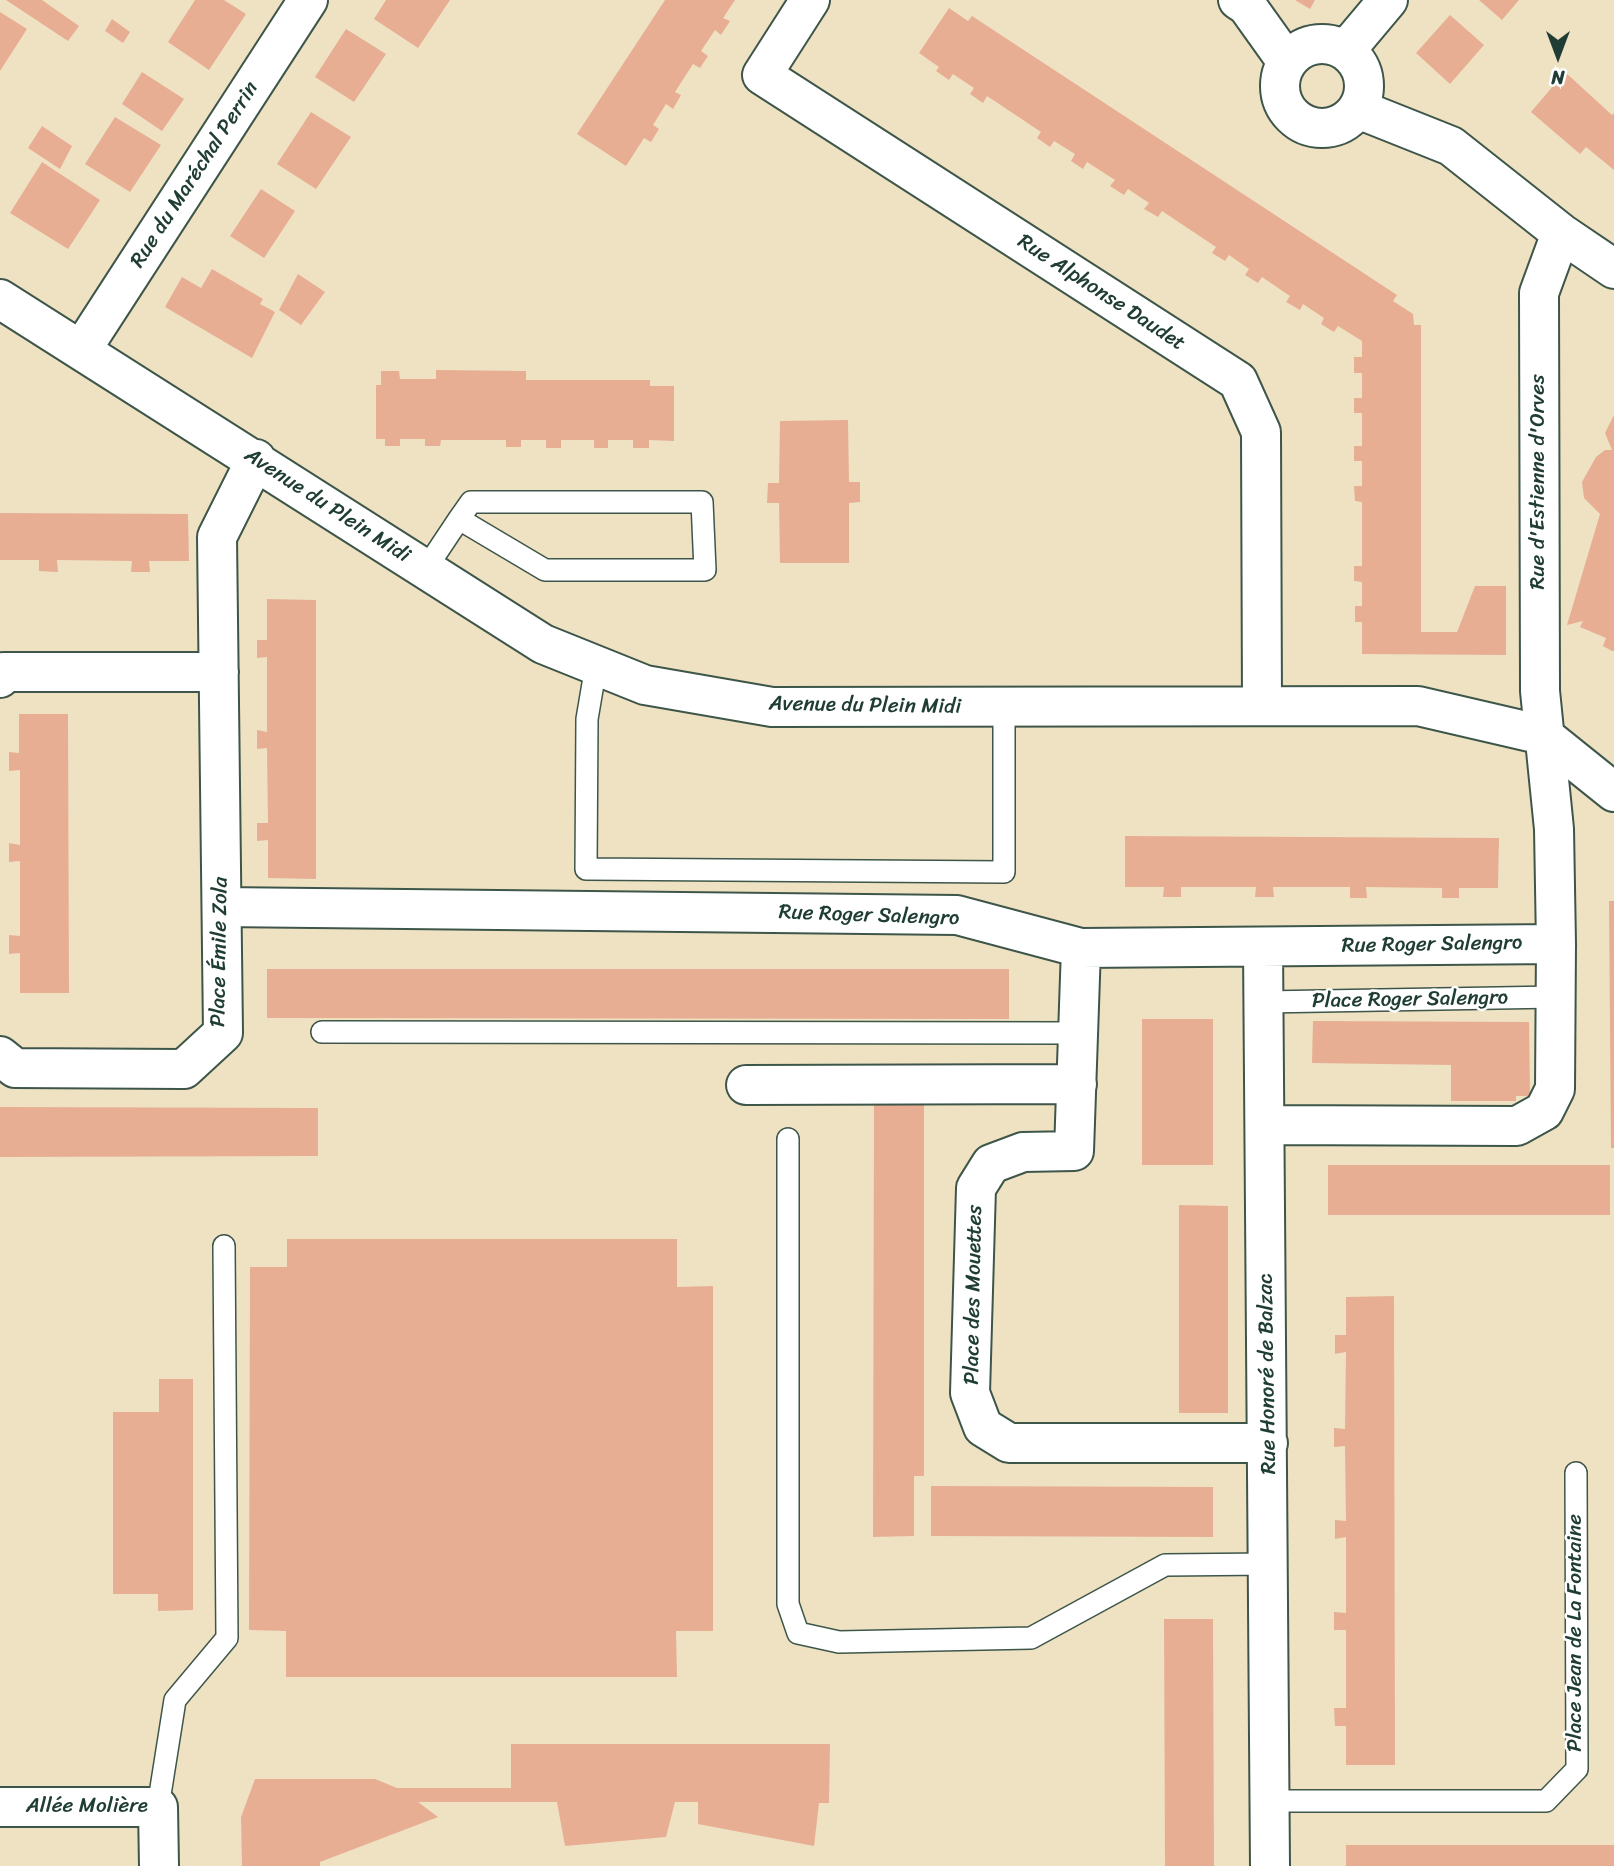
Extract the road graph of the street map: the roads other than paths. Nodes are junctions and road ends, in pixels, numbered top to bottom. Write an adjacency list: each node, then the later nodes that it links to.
1 (308, 0): 11 (street, Rue du Maréchal Perrin)
2 (810, 0): 18 (street, Rue Alphonse Daudet)
3 (1238, 0): 6 (street)
4 (1388, 0): 5 (street)
5 (1346, 50): 6 (street); 7 (street)
6 (1287, 62): 7 (street)
7 (1358, 109): 8 (street)
8 (1561, 233): 9 (street); 20 (street, Rue d'Estienne d'Orves)
9 (1614, 269)
10 (0, 299): 11 (street, Avenue du Plein Midi)
11 (82, 349): 12 (street, Avenue du Plein Midi)
12 (256, 459): 14 (street, Avenue du Plein Midi); 16 (street, Place Émile Zola)
13 (459, 519): 13 (lane); 14 (lane)
14 (425, 570): 15 (street, Avenue du Plein Midi)
15 (596, 666): 19 (street, Avenue du Plein Midi); 19 (lane)
16 (219, 673): 17 (street); 22 (street, Place Émile Zola)
17 (0, 678)
18 (1262, 705): 19 (street, Avenue du Plein Midi); 20 (street, Avenue du Plein Midi)
19 (1004, 707)
20 (1543, 735): 21 (street); 23 (street)
21 (1614, 792)
22 (222, 907): 25 (street, Rue Roger Salengro); 30 (street, Place Émile Zola)
23 (1556, 944): 24 (street, Rue Roger Salengro); 26 (street)
24 (1263, 947): 25 (street, Rue Roger Salengro); 27 (street, Rue Honoré de Balzac)
25 (1081, 948): 29 (street, Place des Mouettes)
26 (1556, 997): 27 (lane, Place Roger Salengro); 33 (street)
27 (1264, 1002): 33 (street, Rue Honoré de Balzac)
28 (322, 1032): 29 (lane)
29 (1078, 1033): 31 (street, Place des Mouettes)
30 (0, 1056)
31 (1077, 1084): 32 (street); 36 (street, Place des Mouettes)
32 (746, 1085)
33 (1266, 1125): 36 (street, Rue Honoré de Balzac)
34 (788, 1139): 38 (lane)
35 (224, 1246): 41 (lane)
36 (1268, 1443): 38 (street, Rue Honoré de Balzac)
37 (1576, 1473): 39 (lane, Place Jean de La Fontaine)
38 (1270, 1564): 39 (street, Rue Honoré de Balzac)
39 (1272, 1801): 43 (street, Rue Honoré de Balzac)
40 (0, 1807): 41 (street, Allée Molière)
41 (158, 1807): 42 (street, Allée Molière)
42 (159, 1866)
43 (1270, 1866)

